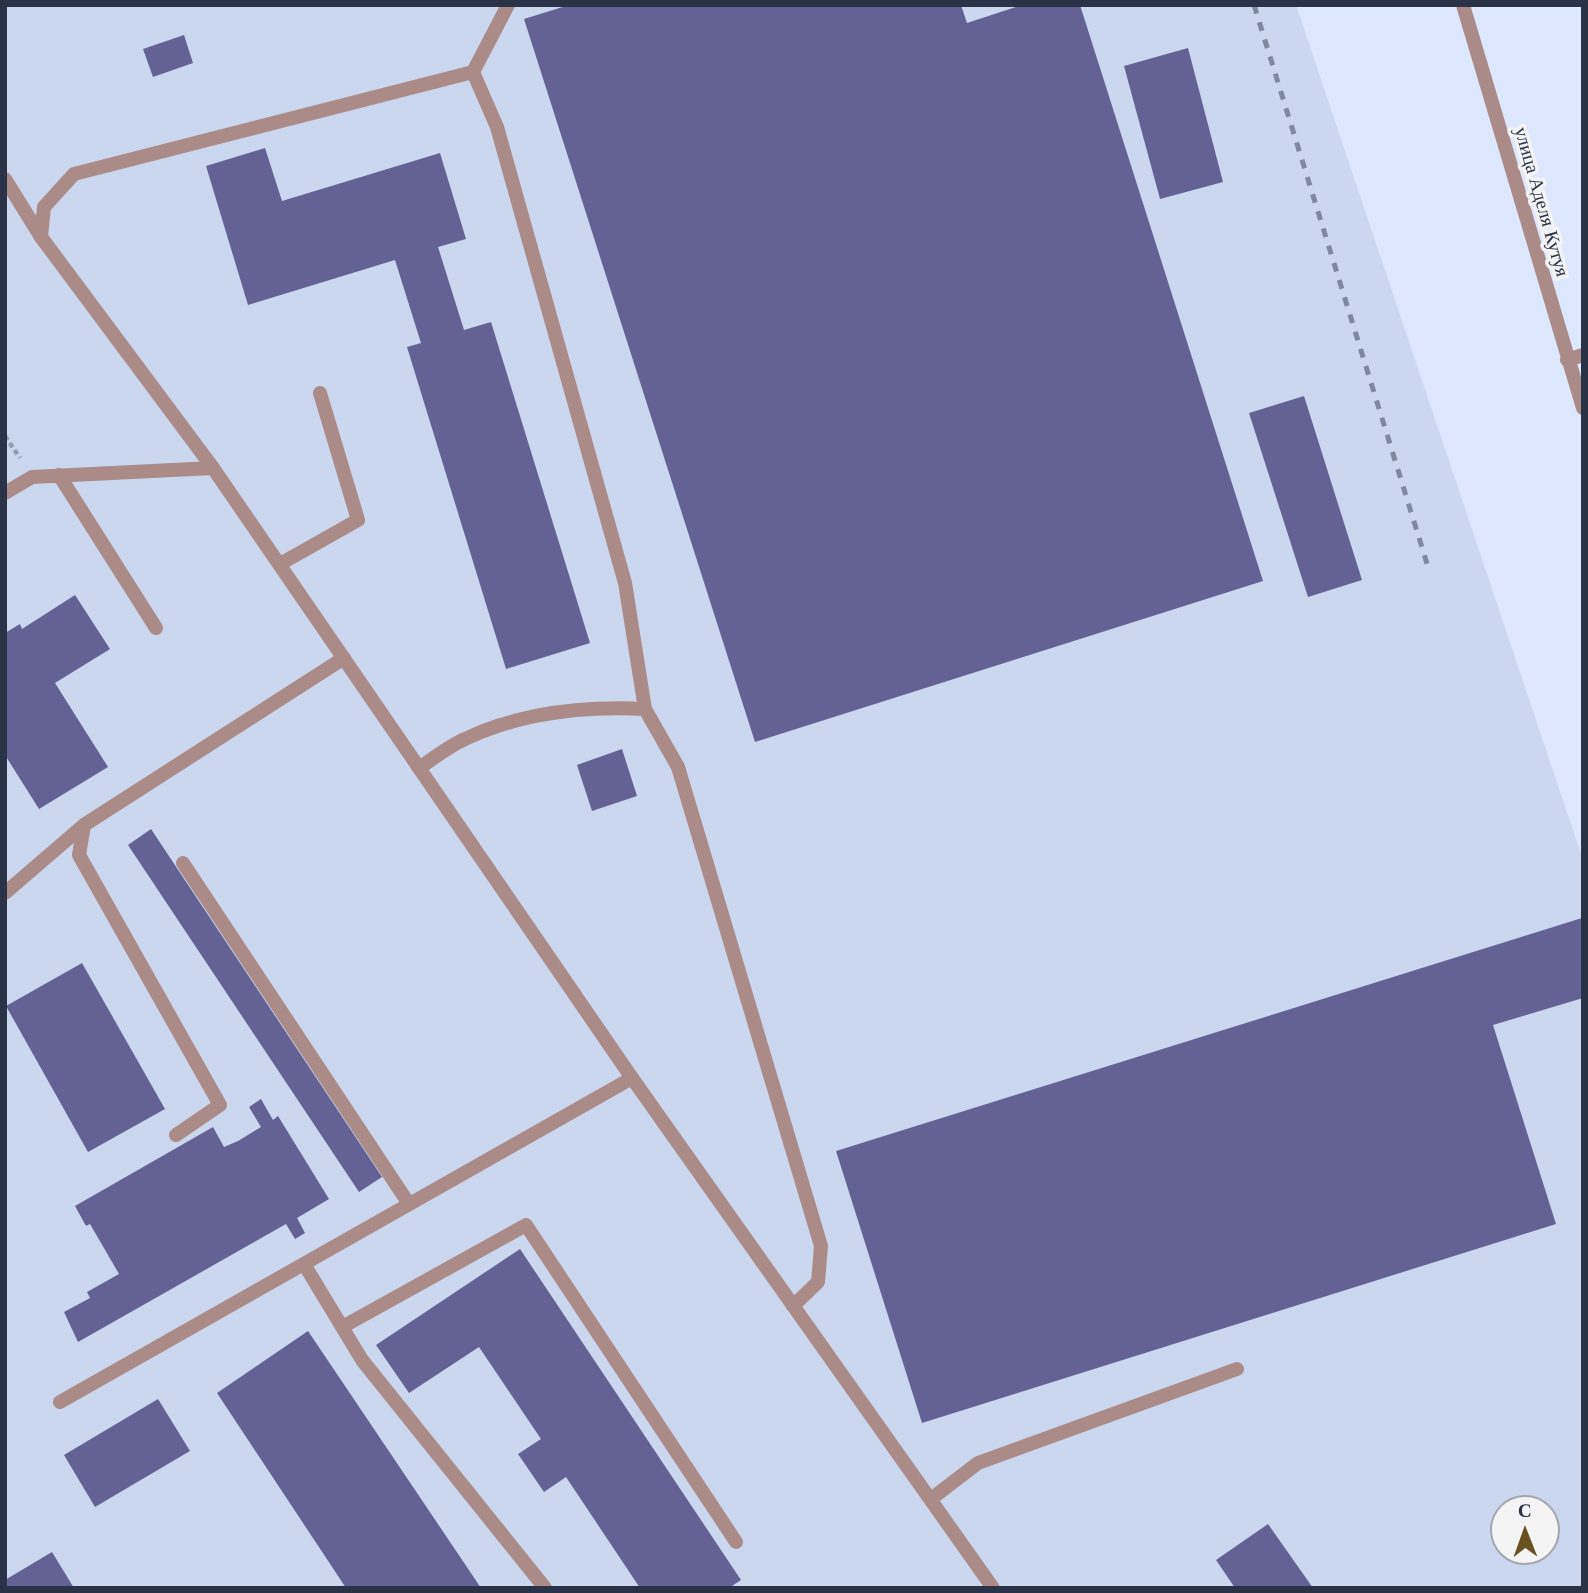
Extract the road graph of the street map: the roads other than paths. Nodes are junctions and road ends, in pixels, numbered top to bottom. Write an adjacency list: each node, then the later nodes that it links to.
1 (508, 5): 3 (street)
2 (1463, 5): 7 (street, улица Аделя Кутуя)
3 (473, 72): 5 (street); 16 (street)
4 (5, 179): 5 (street)
5 (41, 237): 10 (street)
6 (1583, 355): 7 (street)
7 (1567, 359): 9 (street, улица Аделя Кутуя)
8 (320, 393): 13 (street)
9 (1583, 408)
10 (214, 468): 11 (street); 13 (street)
11 (59, 475): 12 (street); 14 (street)
12 (5, 493)
13 (280, 564): 15 (street)
14 (156, 628)
15 (344, 658): 17 (street); 18 (street)
16 (645, 709): 17 (street); 25 (street)
17 (419, 768): 21 (street)
18 (83, 825): 20 (street); 22 (street)
19 (183, 863): 23 (street)
20 (5, 893)
21 (632, 1078): 23 (street); 25 (street)
22 (176, 1135)
23 (409, 1204): 24 (street)
24 (304, 1264): 26 (street); 28 (street)
25 (793, 1306): 29 (street)
26 (344, 1326): 30 (street); 31 (street)
27 (1237, 1369): 29 (street)
28 (60, 1402)
29 (931, 1499): 32 (street)
30 (736, 1542)
31 (545, 1588)
32 (993, 1588)

